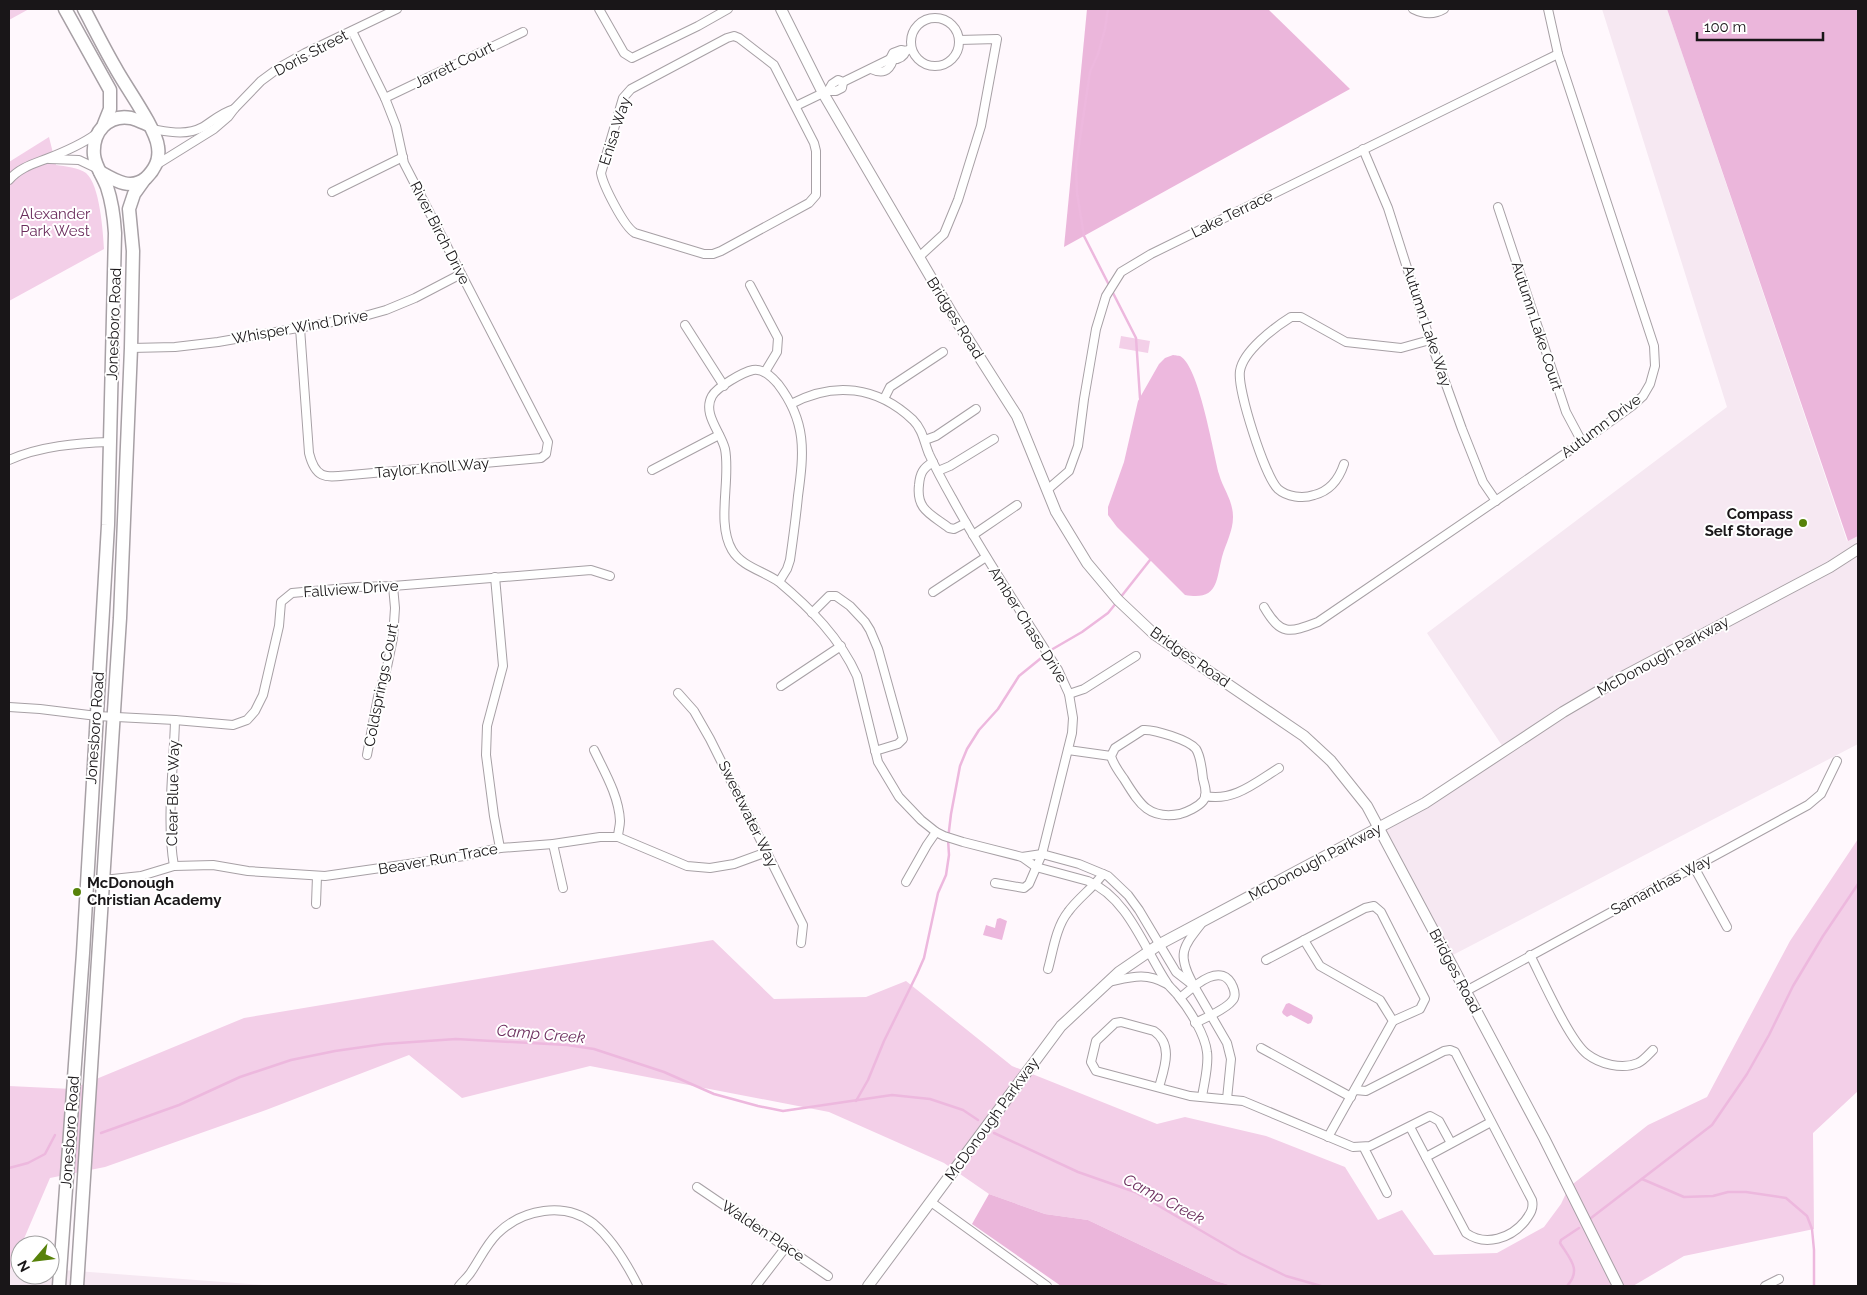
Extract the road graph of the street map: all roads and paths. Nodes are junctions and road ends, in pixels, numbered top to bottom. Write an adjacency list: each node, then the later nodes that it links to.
1 (65, 9): 20 (main road)
2 (84, 9): 19 (main road)
3 (397, 9): 10 (street, Doris Street)
4 (599, 9): 5 (street)
5 (728, 9)
6 (781, 9): 15 (street, Bridges Road)
7 (1413, 9): 8 (street)
8 (1444, 9)
9 (1548, 9): 14 (street, Autumn Drive)
10 (352, 31): 16 (street, River Birch Drive); 18 (street, Doris Street)
11 (523, 32): 16 (street, Jarrett Court)
12 (959, 40): 13 (street); 13 (street); 30 (street)
13 (909, 50): 15 (street)
14 (1558, 54): 21 (street, Lake Terrace); 48 (street, Autumn Drive)
15 (825, 92): 17 (street); 30 (street, Bridges Road)
16 (385, 98): 22 (street, River Birch Drive)
17 (796, 106): 17 (street, Enisa Way)
18 (234, 109): 19 (street, Doris Street); 24 (street, Doris Street)
19 (151, 127): 20 (main road); 24 (main road)
20 (101, 128): 23 (street); 25 (main road)
21 (1363, 149): 35 (street, Autumn Lake Way); 54 (street, Lake Terrace)
22 (403, 157): 28 (street); 31 (street, River Birch Drive)
23 (47, 158): 25 (street); 26 (street)
24 (156, 165): 27 (main road)
25 (99, 170): 27 (main road); 47 (main road, Jonesboro Road)
26 (9, 180)
27 (144, 180): 36 (main road, Jonesboro Road)
28 (332, 192)
29 (1498, 207): 48 (street, Autumn Lake Court)
30 (919, 257): 54 (street, Bridges Road)
31 (461, 274): 34 (street, Whisper Wind Drive); 43 (street, River Birch Drive)
32 (750, 285): 38 (street)
33 (685, 325): 39 (street)
34 (300, 328): 36 (street, Whisper Wind Drive); 43 (street, Taylor Knoll Way)
35 (1430, 340): 51 (street); 55 (street, Autumn Lake Way)
36 (131, 348): 75 (main road, Jonesboro Road)
37 (943, 352): 40 (street)
38 (765, 372): 39 (street); 41 (street)
39 (724, 386): 44 (street)
40 (884, 399): 41 (street, Amber Chase Drive); 46 (street, Amber Chase Drive)
41 (791, 404): 63 (street)
42 (976, 409): 46 (street)
43 (542, 431)
44 (719, 434): 52 (street); 63 (street)
45 (994, 439): 53 (street)
46 (925, 440): 50 (street, Amber Chase Drive)
47 (110, 442): 49 (street); 74 (main road, Jonesboro Road)
48 (1582, 442): 55 (street, Autumn Drive)
49 (9, 460)
50 (934, 462): 53 (street, Amber Chase Drive); 57 (street)
51 (1344, 464)
52 (652, 470)
53 (938, 472): 57 (street, Amber Chase Drive)
54 (1047, 490): 85 (street, Bridges Road)
55 (1496, 501): 66 (street, Autumn Drive)
56 (1017, 505): 58 (street)
57 (966, 523): 58 (street, Amber Chase Drive)
58 (974, 535): 60 (street, Amber Chase Drive)
59 (1858, 549): 85 (street, McDonough Parkway)
60 (986, 557): 65 (street, Amber Chase Drive); 72 (street, Amber Chase Drive)
61 (610, 576): 62 (street, Fallview Drive)
62 (495, 577): 64 (street, Fallview Drive); 89 (street)
63 (779, 582): 67 (street)
64 (393, 586): 76 (street, Fallview Drive); 80 (street, Coldsprings Court)
65 (932, 592)
66 (1264, 607)
67 (812, 613): 68 (street); 79 (street)
68 (840, 646): 70 (street); 79 (street)
69 (1136, 656): 72 (street, Amber Chase Drive)
70 (781, 686)
71 (678, 693): 90 (street, Sweetwater Way)
72 (1069, 694): 78 (street, Amber Chase Drive)
73 (9, 707): 74 (street, Fallview Drive)
74 (97, 716): 75 (street, Fallview Drive); 139 (main road, Jonesboro Road)
75 (114, 717): 76 (street, Fallview Drive); 98 (main road, Jonesboro Road)
76 (175, 720): 93 (street, Clear Blue Way)
77 (594, 750): 87 (street)
78 (1068, 750): 81 (street); 91 (street, Amber Chase Drive)
79 (874, 751): 86 (street)
80 (367, 755)
81 (1111, 756): 84 (street); 84 (street)
82 (1837, 761): 95 (street, Samanthas Way)
83 (1279, 768): 84 (street)
84 (1205, 796)
85 (1379, 828): 104 (street, McDonough Parkway); 116 (street, Bridges Road)
86 (936, 832): 92 (street); 99 (street)
87 (618, 837): 88 (street, Beaver Run Trace); 90 (street, Beaver Run Trace)
88 (554, 844): 89 (street, Beaver Run Trace); 102 (street)
89 (500, 848): 97 (street, Beaver Run Trace)
90 (767, 852): 107 (street, Sweetwater Way)
91 (1042, 854): 92 (street); 94 (street, Amber Chase Drive); 96 (street)
92 (1022, 857): 94 (street)
93 (174, 866): 97 (street, Beaver Run Trace); 98 (street, Beaver Run Trace)
94 (1036, 867): 100 (street, Amber Chase Drive); 101 (street)
95 (1694, 867): 105 (street); 110 (street, Samanthas Way)
96 (1103, 874): 101 (street); 108 (street)
97 (317, 876): 103 (street)
98 (103, 880): 140 (main road, Jonesboro Road)
99 (906, 882)
100 (995, 883)
101 (1096, 884): 109 (street); 112 (street)
102 (563, 888)
103 (316, 904)
104 (1203, 922): 108 (street, McDonough Parkway); 115 (street)
105 (1728, 927)
106 (1304, 940): 111 (street); 119 (street); 119 (street)
107 (801, 943)
108 (1160, 944): 109 (street, McDonough Parkway); 115 (street)
109 (1148, 951): 113 (street, McDonough Parkway); 114 (street)
110 (1530, 955): 116 (street, Samanthas Way); 122 (street)
111 (1266, 960)
112 (1048, 968)
113 (1106, 982): 114 (street); 135 (street, McDonough Parkway)
114 (1168, 984): 117 (street)
115 (1194, 986): 117 (street); 118 (street); 118 (street)
116 (1466, 991): 146 (street, Bridges Road)
117 (1180, 998): 120 (street)
118 (1211, 1015): 120 (street); 126 (street)
119 (1393, 1021): 124 (street)
120 (1195, 1023): 125 (street)
121 (1261, 1048): 124 (street)
122 (1653, 1050)
123 (1159, 1087): 123 (street); 125 (street)
124 (1353, 1094): 127 (street); 129 (street)
125 (1202, 1098): 126 (street)
126 (1228, 1099): 129 (street)
127 (1490, 1122): 130 (street); 132 (street)
128 (1410, 1126): 130 (street); 131 (street); 132 (street)
129 (1328, 1137): 131 (street)
130 (1451, 1144): 132 (street)
131 (1364, 1148): 134 (street)
132 (1426, 1157)
133 (698, 1186): 136 (street, Walden Place)
134 (1387, 1193)
135 (931, 1202): 144 (street, McDonough Parkway); 145 (street)
136 (786, 1247): 137 (street, Walden Place); 143 (street)
137 (828, 1276)
138 (1779, 1279): 147 (street)
139 (59, 1286)
140 (77, 1286)
141 (459, 1286): 142 (street)
142 (638, 1286)
143 (756, 1286)
144 (868, 1286)
145 (1047, 1286)
146 (1618, 1286)
147 (1765, 1286)

